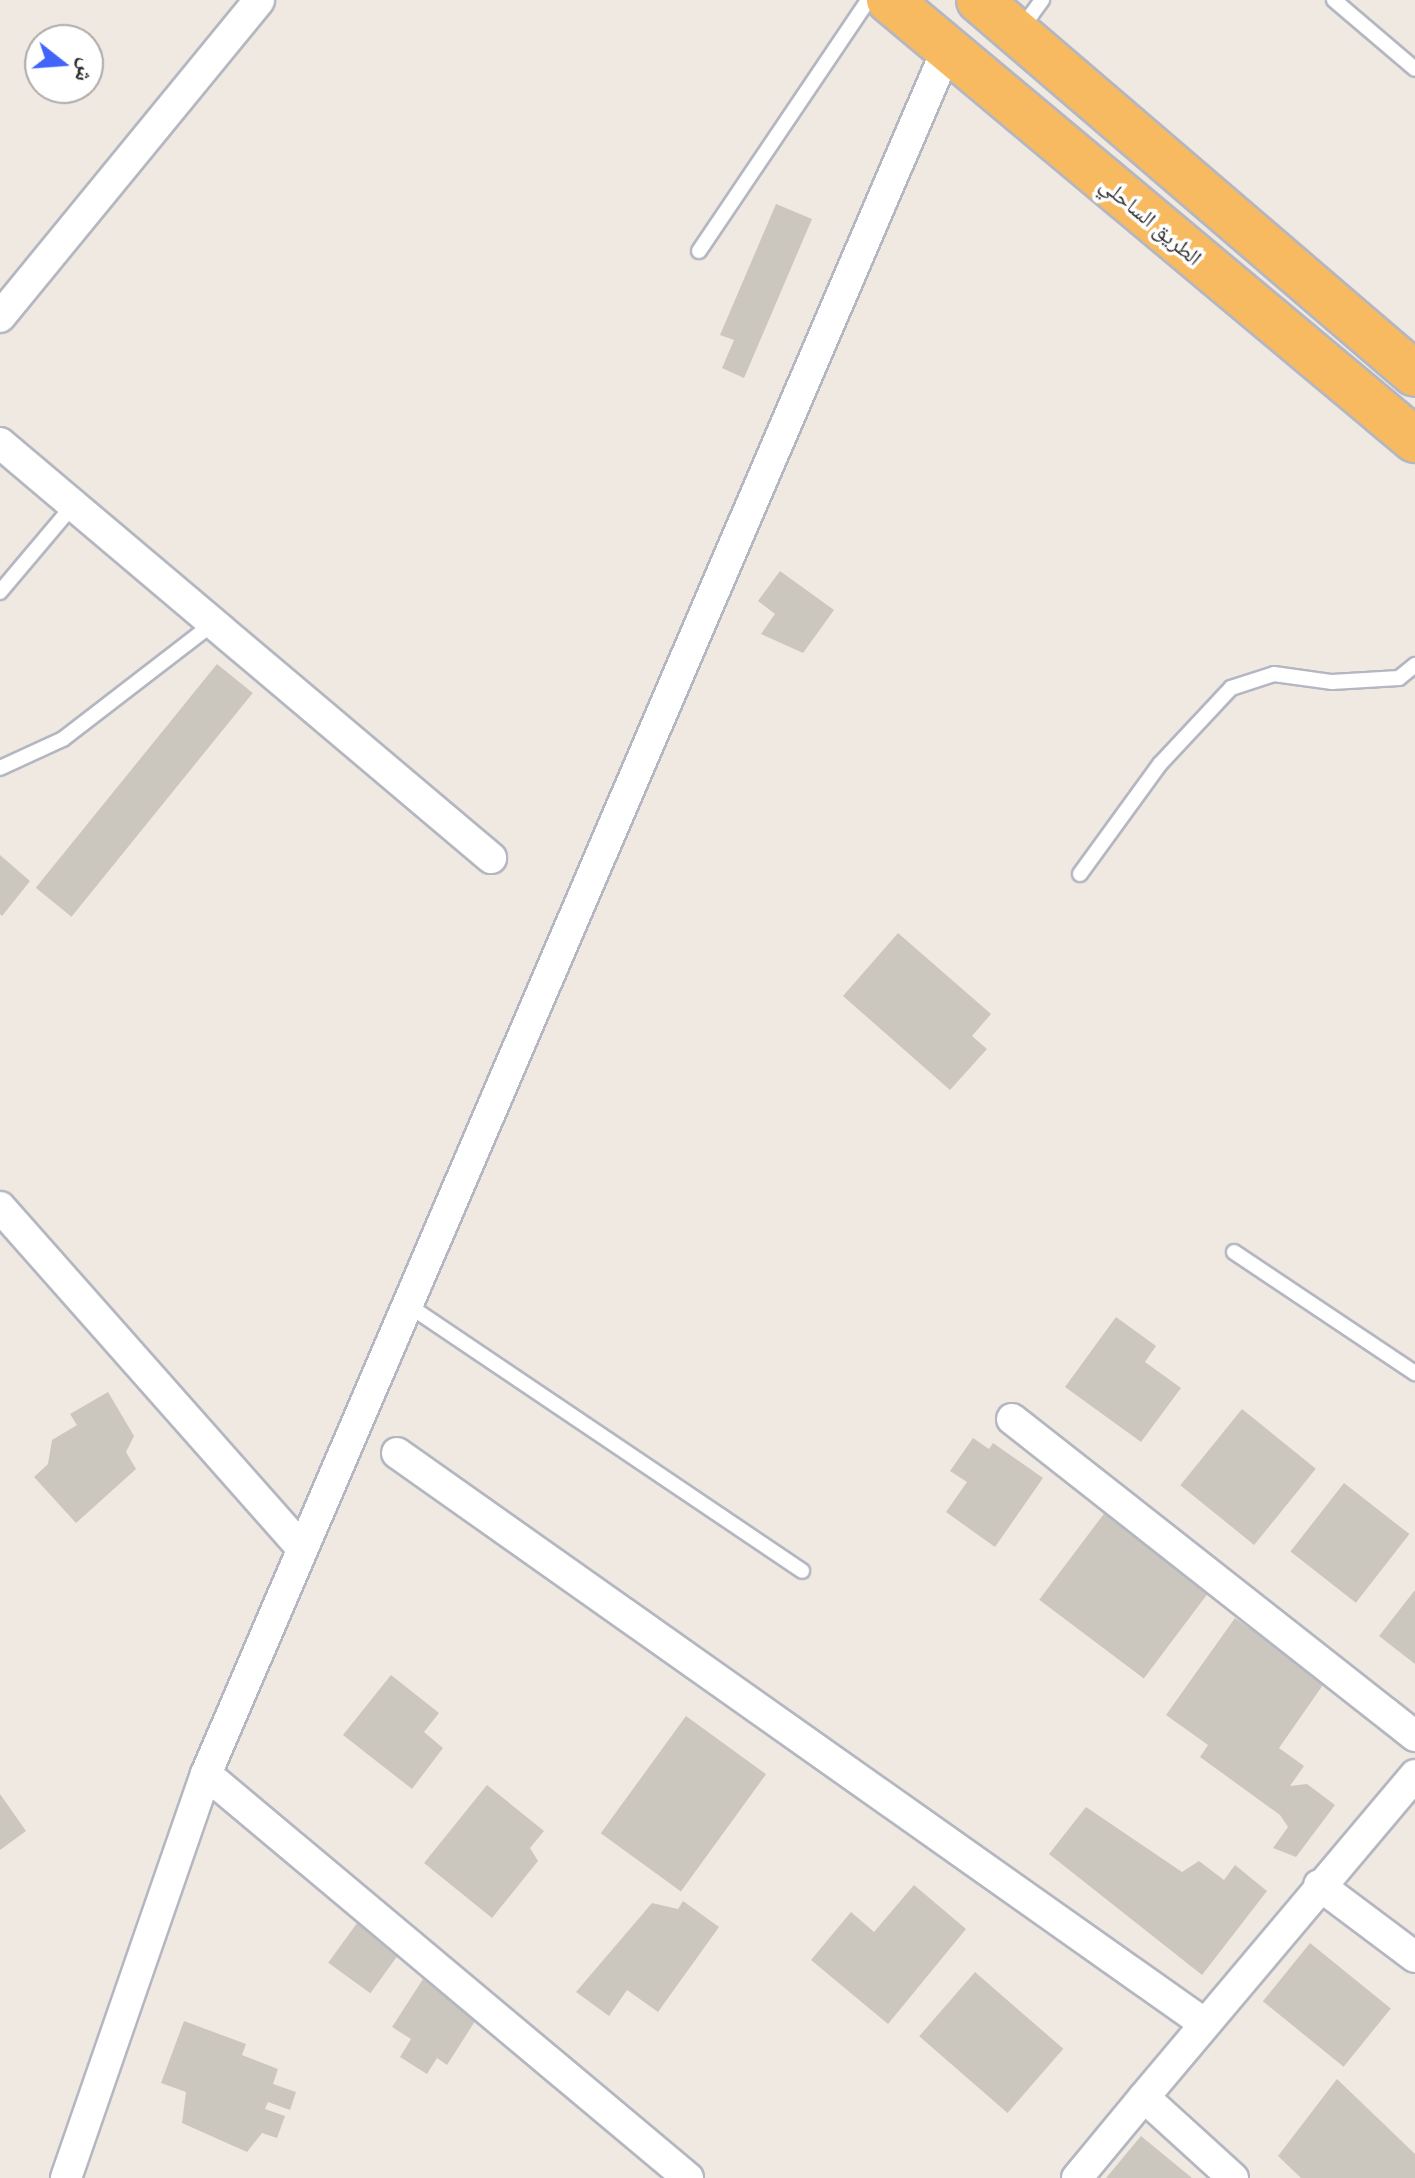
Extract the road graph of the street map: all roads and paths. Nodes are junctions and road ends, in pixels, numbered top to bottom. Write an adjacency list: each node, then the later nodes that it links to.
1 (259, 0): 10 (street)
2 (868, 0): 9 (lane)
3 (889, 0): 7 (highway, الطريق الساحلي)
4 (979, 0): 6 (highway)
5 (1334, 0): 8 (lane)
6 (1030, 17): 11 (highway)
7 (946, 52): 12 (highway, الطريق الساحلي); 23 (street)
8 (1415, 69)
9 (699, 251)
10 (0, 317)
11 (1415, 374)
12 (1415, 440)
13 (0, 443): 14 (street)
14 (74, 504): 15 (lane); 16 (street)
15 (0, 592)
16 (215, 622): 18 (lane); 19 (street)
17 (1415, 665): 20 (lane)
18 (0, 768)
19 (491, 858)
20 (1080, 874)
21 (5, 1226): 27 (street)
22 (1234, 1252): 24 (lane)
23 (404, 1303): 27 (street); 28 (lane)
24 (1415, 1373)
25 (1012, 1419): 29 (street)
26 (397, 1453): 34 (street)
27 (301, 1547): 30 (street)
28 (802, 1571)
29 (1415, 1736)
30 (206, 1774): 36 (street); 37 (street)
31 (1415, 1775): 32 (street)
32 (1319, 1885): 33 (street); 34 (street)
33 (1415, 1957)
34 (1205, 2024): 35 (street)
35 (1144, 2097): 38 (street); 39 (street)
36 (66, 2178)
37 (688, 2178)
38 (1077, 2178)
39 (1233, 2178)

